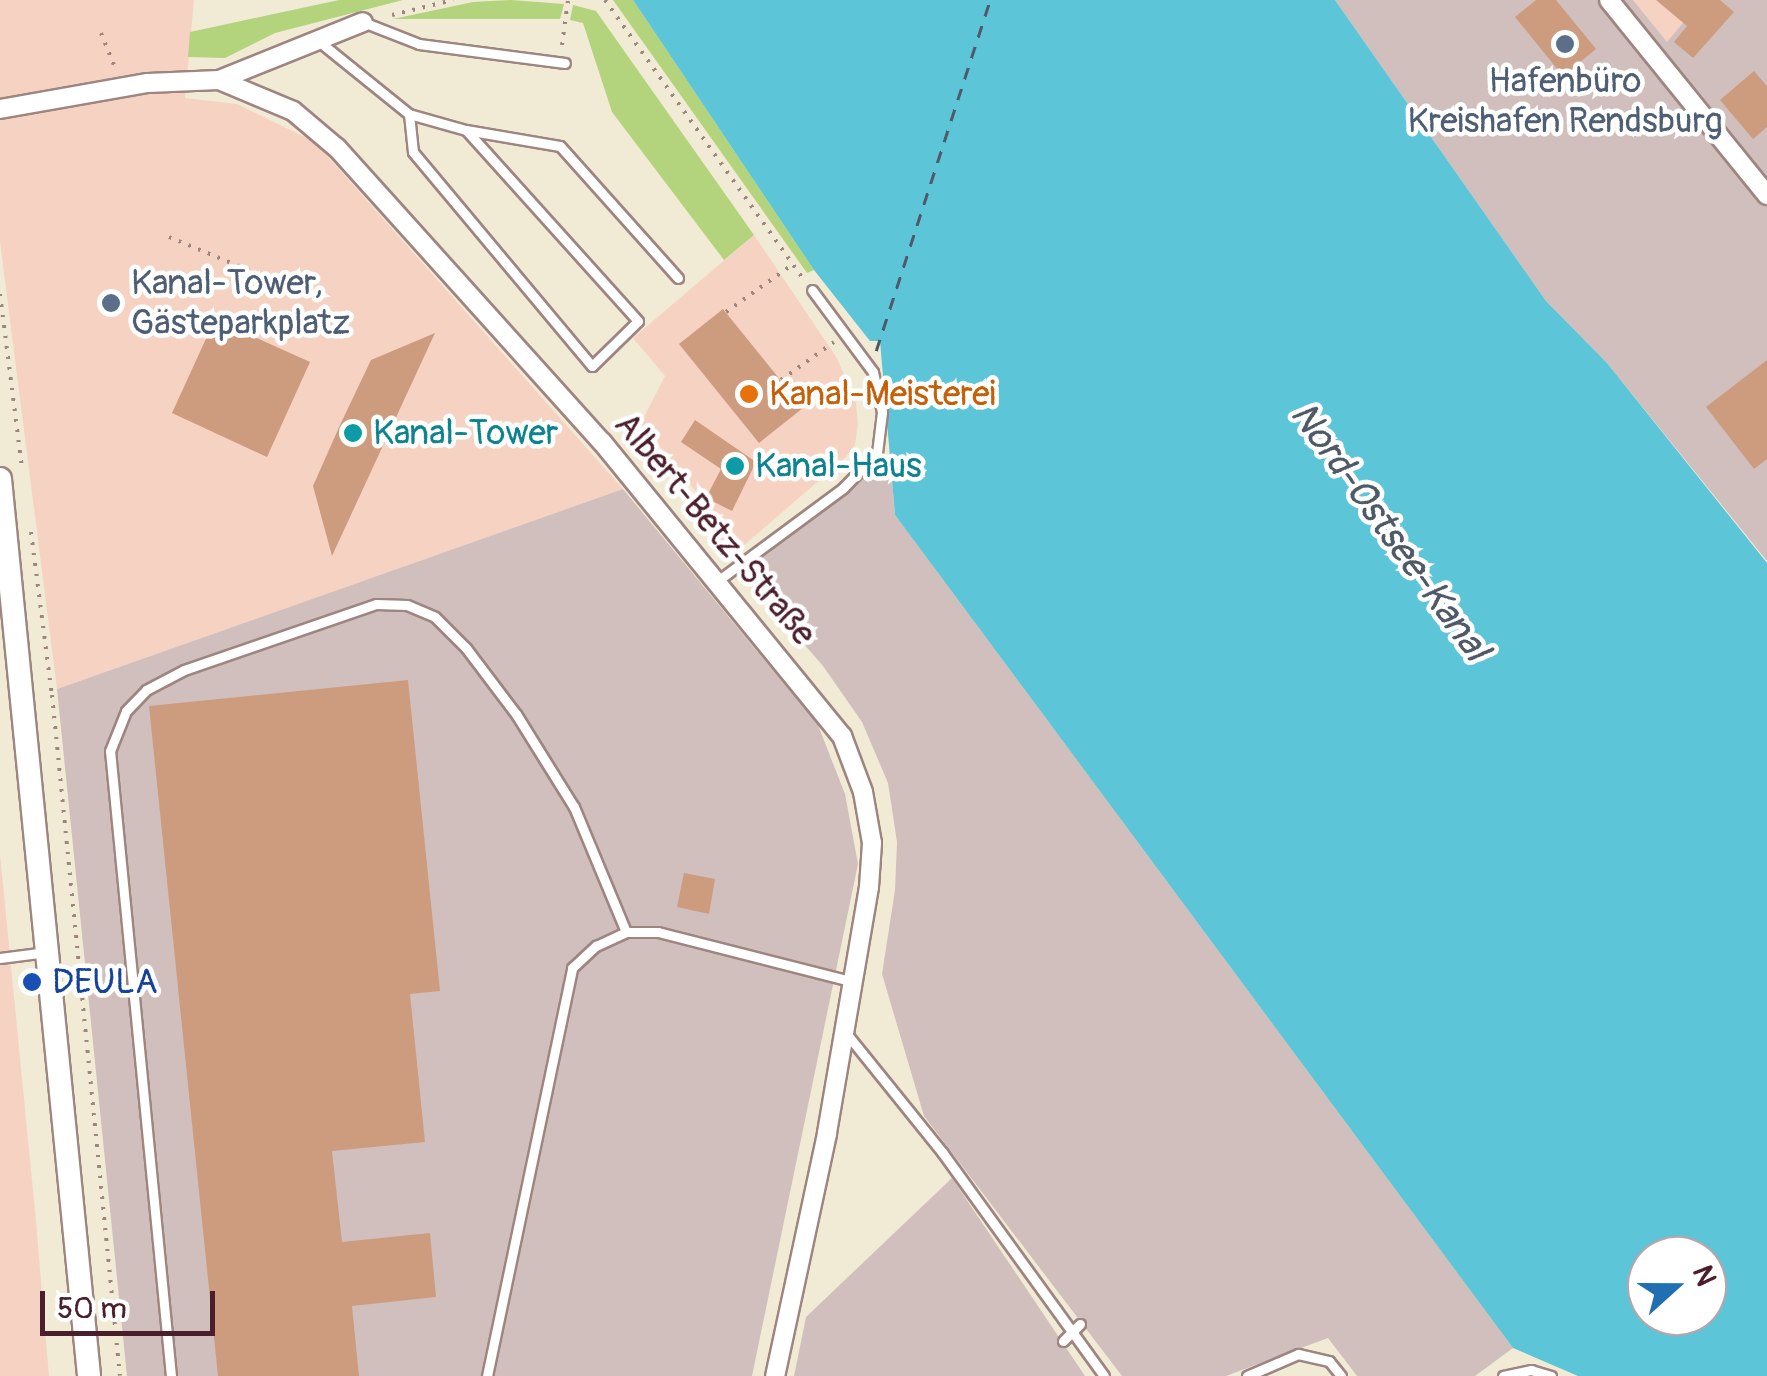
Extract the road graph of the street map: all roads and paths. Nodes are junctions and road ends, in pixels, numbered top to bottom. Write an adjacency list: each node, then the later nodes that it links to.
1 (453, 0): 5 (path)
2 (568, 0): 9 (path)
3 (605, 0): 16 (path)
4 (1608, 0): 14 (street)
5 (363, 22): 7 (street); 9 (lane)
6 (102, 34): 8 (path)
7 (316, 38): 10 (street); 12 (lane)
8 (112, 60)
9 (562, 63)
10 (220, 80): 11 (street, Albert-Betz-Straße); 27 (street, Albert-Betz-Straße)
11 (0, 110)
12 (409, 114): 13 (lane); 13 (lane)
13 (466, 130): 17 (lane)
14 (1767, 195)
15 (170, 237): 20 (path)
16 (793, 264): 18 (path); 21 (path)
17 (678, 278)
18 (812, 290): 22 (lane)
19 (0, 294): 25 (path)
20 (313, 296)
21 (726, 312)
22 (844, 335): 23 (path); 27 (lane)
23 (782, 380)
24 (0, 479): 29 (street)
25 (24, 485)
26 (30, 524): 37 (path)
27 (716, 582): 31 (street, Albert-Betz-Straße)
28 (626, 932): 31 (lane); 38 (lane); 39 (lane)
29 (50, 952): 30 (lane); 36 (street)
30 (0, 958)
31 (854, 982): 32 (street, Albert-Betz-Straße)
32 (846, 1033): 34 (lane); 40 (street, Albert-Betz-Straße)
33 (1080, 1324): 34 (lane)
34 (1072, 1332): 35 (lane); 41 (lane)
35 (1063, 1341)
36 (83, 1375)
37 (120, 1376)
38 (172, 1376)
39 (486, 1376)
40 (775, 1376)
41 (1104, 1376)
42 (1247, 1376): 43 (lane)
43 (1341, 1376)
44 (1503, 1376): 45 (lane)
45 (1551, 1376)

